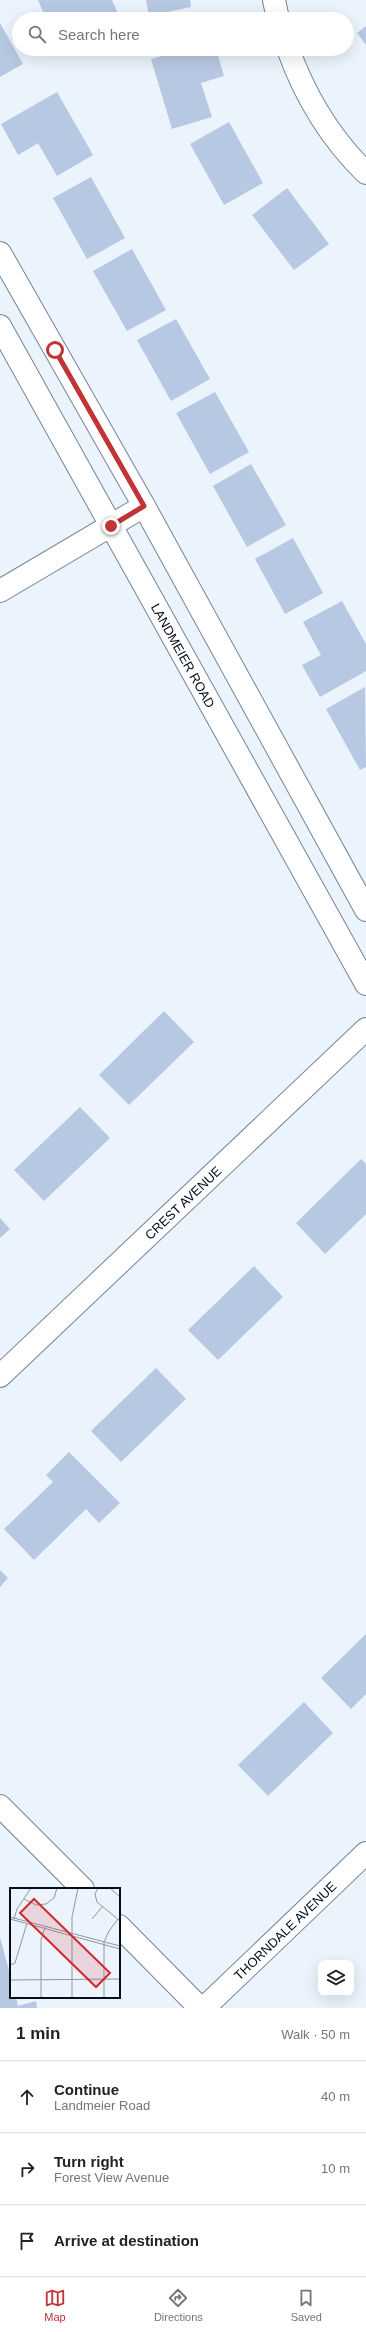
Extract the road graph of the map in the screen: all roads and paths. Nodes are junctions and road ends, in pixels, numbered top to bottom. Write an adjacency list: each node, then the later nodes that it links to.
1 (274, 0): 2 (street)
2 (277, 12)
3 (291, 56): 4 (street)
4 (366, 173)
5 (0, 253): 7 (street)
6 (0, 326): 8 (street, LANDMEIER ROAD)
7 (144, 506): 8 (street); 10 (street)
8 (111, 526): 9 (street); 11 (street, LANDMEIER ROAD)
9 (0, 591)
10 (366, 910)
11 (366, 984)
12 (366, 1029): 13 (street, CREST AVENUE)
13 (0, 1376)
14 (0, 1806): 16 (street)
15 (366, 1853): 19 (street, THORNDALE AVENUE)
16 (81, 1888)
17 (120, 1927): 18 (street)
18 (200, 2008)
19 (204, 2008)

